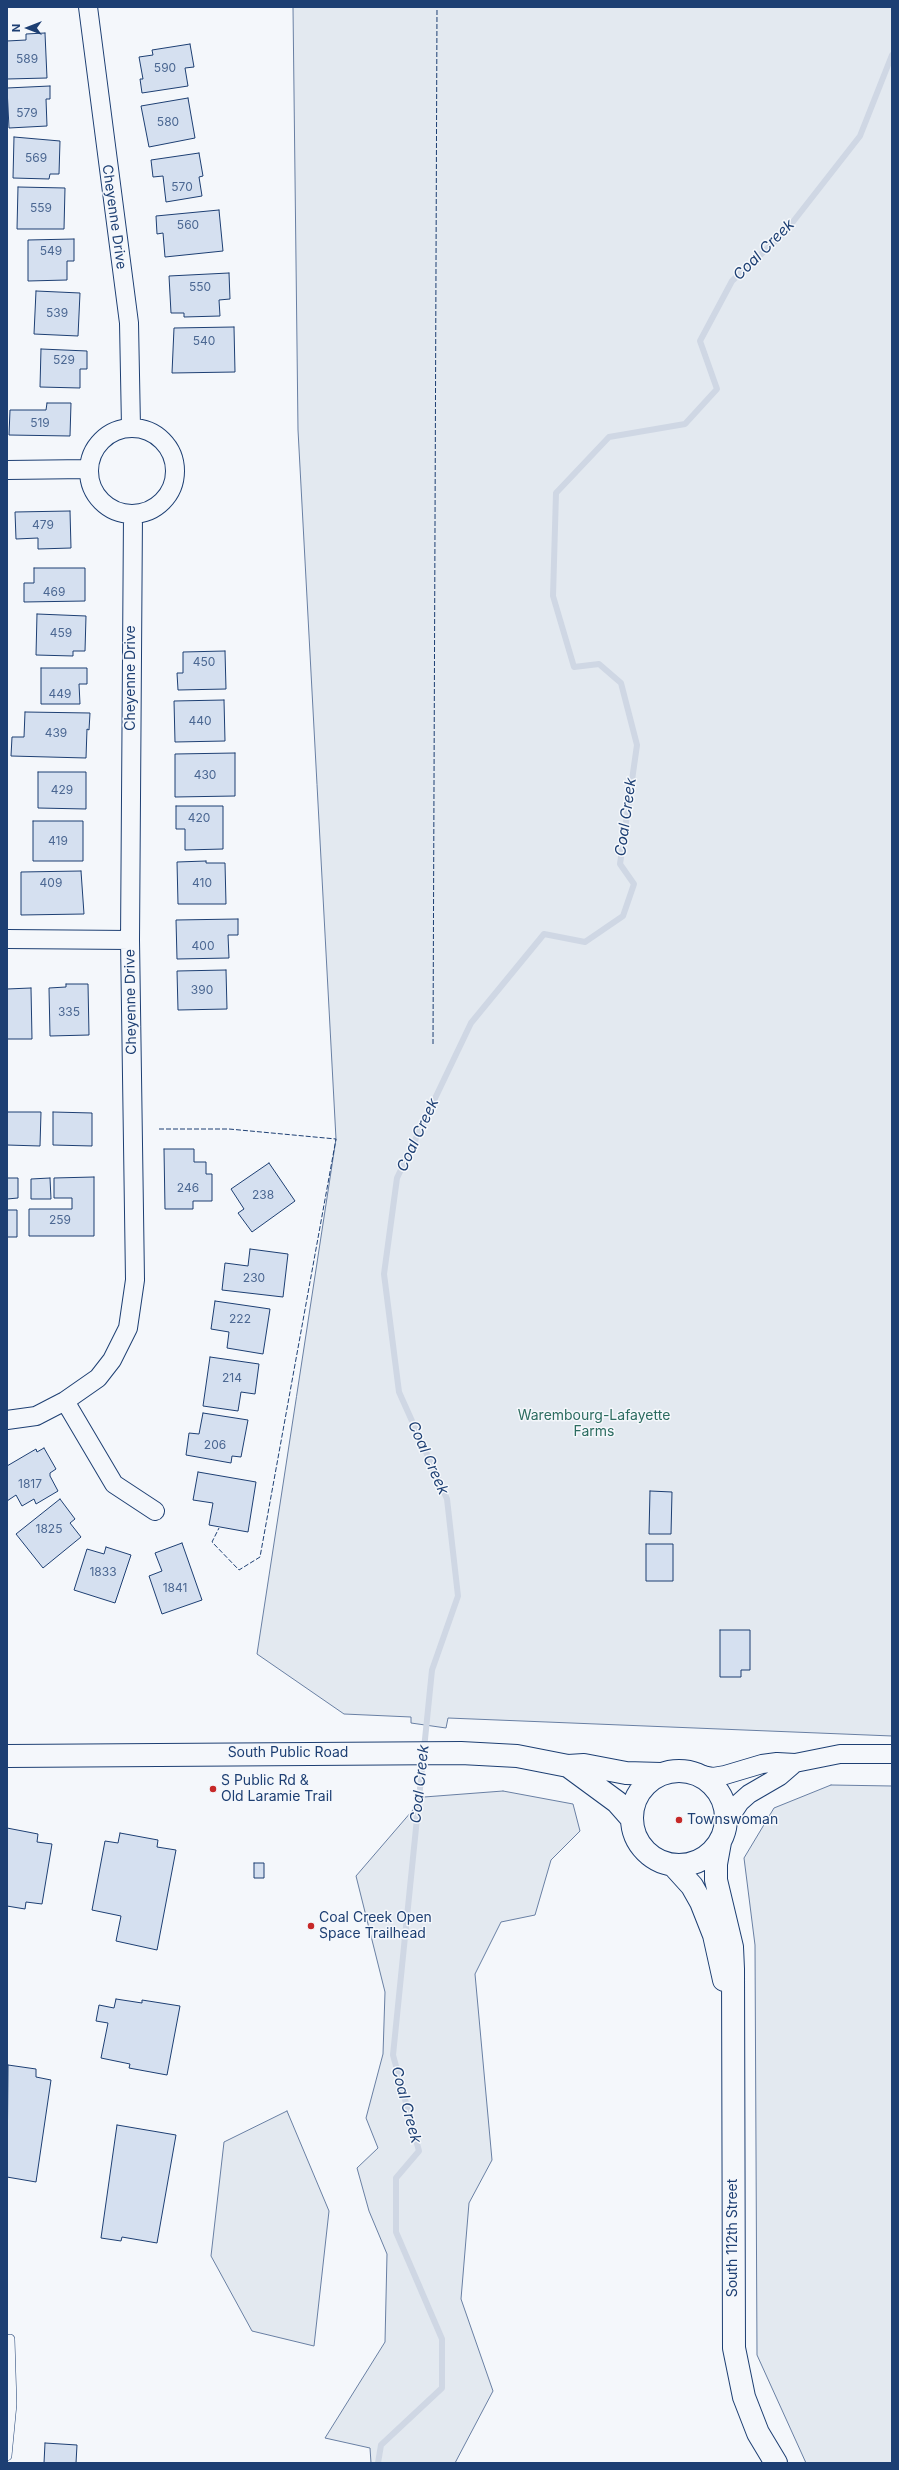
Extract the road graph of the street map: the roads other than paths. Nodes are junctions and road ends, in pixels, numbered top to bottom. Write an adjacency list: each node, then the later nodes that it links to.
1 (88, 7): 2 (street, Cheyenne Drive)
2 (131, 427): 3 (street); 5 (street)
3 (88, 469): 4 (street); 5 (street)
4 (7, 470)
5 (133, 514): 7 (street, Cheyenne Drive)
6 (7, 939): 7 (street)
7 (130, 940): 8 (street, Cheyenne Drive)
8 (65, 1401): 9 (street, Cheyenne Drive); 10 (street)
9 (7, 1420)
10 (155, 1511)
11 (892, 1754): 13 (street)
12 (7, 1756): 14 (street, South Public Road)
13 (795, 1764): 16 (street); 18 (street, South 112th Street)
14 (568, 1766): 15 (street, South Public Road); 17 (street, South Public Road)
15 (661, 1774): 16 (street); 17 (street)
16 (698, 1774): 18 (street)
17 (632, 1819): 19 (street)
18 (723, 1833): 19 (street); 20 (street, South 112th Street)
19 (673, 1865): 20 (street, South 112th Street)
20 (732, 2004): 24 (street, South 112th Street)
21 (10, 2338): 22 (lane)
22 (8, 2428): 23 (lane)
23 (7, 2456)
24 (776, 2463)

